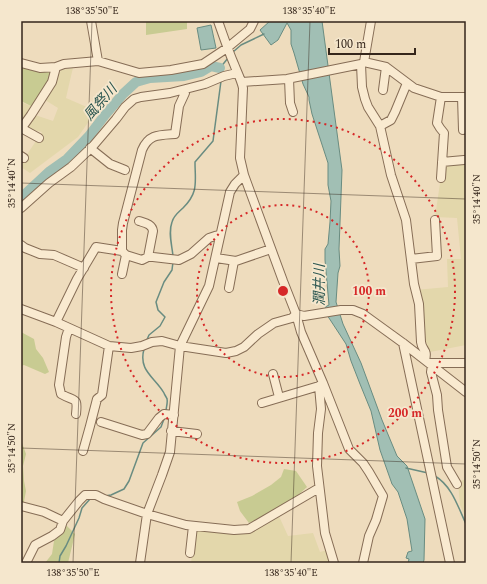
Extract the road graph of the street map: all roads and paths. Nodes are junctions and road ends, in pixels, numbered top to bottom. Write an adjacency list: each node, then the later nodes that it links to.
1 (91, 21): 6 (street)
2 (218, 21): 5 (street)
3 (254, 21): 5 (street)
4 (371, 21): 8 (street)
5 (227, 48): 6 (street); 11 (street)
6 (98, 61): 9 (street)
7 (21, 63): 9 (street)
8 (362, 63): 10 (street); 12 (street); 20 (street)
9 (56, 67): 21 (street)
10 (386, 67): 14 (street); 16 (street)
11 (236, 70): 13 (street); 15 (street)
12 (293, 78): 13 (street); 19 (street)
13 (242, 82): 28 (street)
14 (407, 83): 17 (street); 20 (street)
15 (184, 90): 24 (street); 36 (street)
16 (383, 90)
17 (441, 97): 18 (street); 26 (street)
18 (464, 97): 22 (street)
19 (293, 112)
20 (380, 126): 39 (street)
21 (21, 129): 23 (street)
22 (463, 130)
23 (39, 138)
24 (90, 148): 27 (street); 30 (street)
25 (464, 160): 26 (street)
26 (442, 162): 29 (street)
27 (125, 170)
28 (244, 175): 33 (street); 35 (street)
29 (441, 178)
30 (21, 208)
31 (435, 220): 39 (street)
32 (139, 221): 37 (street)
33 (220, 236): 37 (street); 38 (street)
34 (21, 245): 41 (street)
35 (271, 249): 40 (street); 45 (street)
36 (124, 253): 37 (street); 41 (street); 42 (street)
37 (148, 257)
38 (216, 258): 40 (street); 50 (street)
39 (411, 259): 52 (street)
40 (234, 261): 43 (street)
41 (84, 268): 46 (street)
42 (122, 274)
43 (228, 288)
44 (21, 308): 46 (street)
45 (296, 314): 48 (street); 50 (street); 54 (street)
46 (56, 322): 47 (street)
47 (69, 328): 49 (street); 58 (street)
48 (403, 343): 52 (street); 75 (street)
49 (109, 346): 50 (street); 63 (street)
50 (180, 346): 59 (street)
51 (466, 362): 52 (street)
52 (429, 363): 55 (street); 64 (street)
53 (273, 374): 56 (street)
54 (321, 384): 56 (street); 65 (street); 74 (street)
55 (466, 392)
56 (279, 397): 57 (street)
57 (262, 403)
58 (76, 414)
59 (169, 414): 60 (street); 61 (street)
60 (101, 422)
61 (171, 432): 62 (street); 67 (street)
62 (197, 434)
63 (83, 452)
64 (457, 484)
65 (319, 488): 69 (street); 73 (street)
66 (21, 506): 68 (street)
67 (147, 514): 68 (street); 69 (street); 72 (street)
68 (64, 522): 71 (street)
69 (193, 526): 70 (street)
70 (190, 553)
71 (26, 563)
72 (140, 563)
73 (334, 563)
74 (363, 563)
75 (450, 563)

